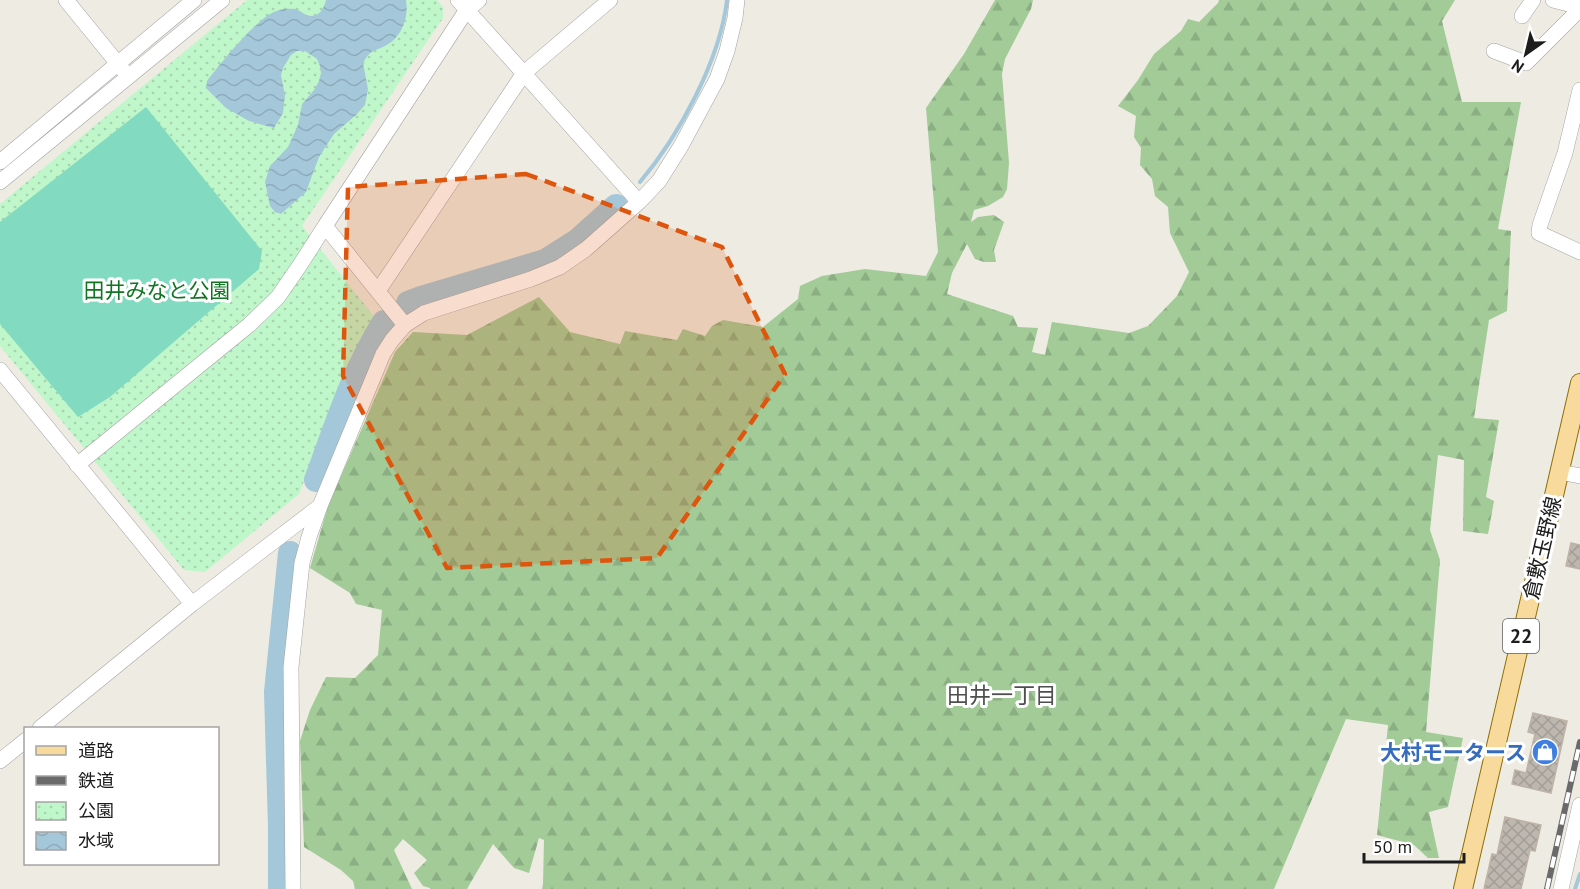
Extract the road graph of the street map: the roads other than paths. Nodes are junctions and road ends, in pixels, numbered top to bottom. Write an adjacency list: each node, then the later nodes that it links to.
1 (66, 0): 13 (street)
2 (194, 0): 13 (street)
3 (222, 0): 15 (street)
4 (479, 0): 9 (street)
5 (610, 0): 14 (street)
6 (737, 0): 21 (street)
7 (1533, 0): 11 (street)
8 (1553, 0): 10 (street)
9 (462, 5): 14 (street); 22 (street)
10 (1580, 8): 12 (street)
11 (1522, 16)
12 (1494, 51)
13 (118, 63): 15 (street); 19 (street)
14 (524, 73): 21 (street); 24 (street)
15 (128, 76): 20 (street)
16 (1580, 90): 18 (street)
17 (1580, 132): 18 (street)
18 (1565, 153): 23 (street)
19 (0, 162)
20 (0, 182)
21 (639, 202): 25 (street)
22 (325, 225): 24 (street); 28 (street)
23 (1580, 252)
24 (378, 291): 25 (street)
25 (405, 325): 31 (street)
26 (0, 370): 28 (street)
27 (1580, 383): 29 (main road, 倉敷玉野線 / 22)
28 (77, 465): 32 (street)
29 (1560, 472): 30 (street); 38 (main road, 倉敷玉野線 / 22)
30 (1580, 476)
31 (320, 506): 32 (street); 37 (street)
32 (192, 603): 33 (street)
33 (42, 727)
34 (24, 742): 35 (street)
35 (0, 761)
36 (1580, 805): 39 (street)
37 (293, 889)
38 (1463, 889)
39 (1561, 889)

